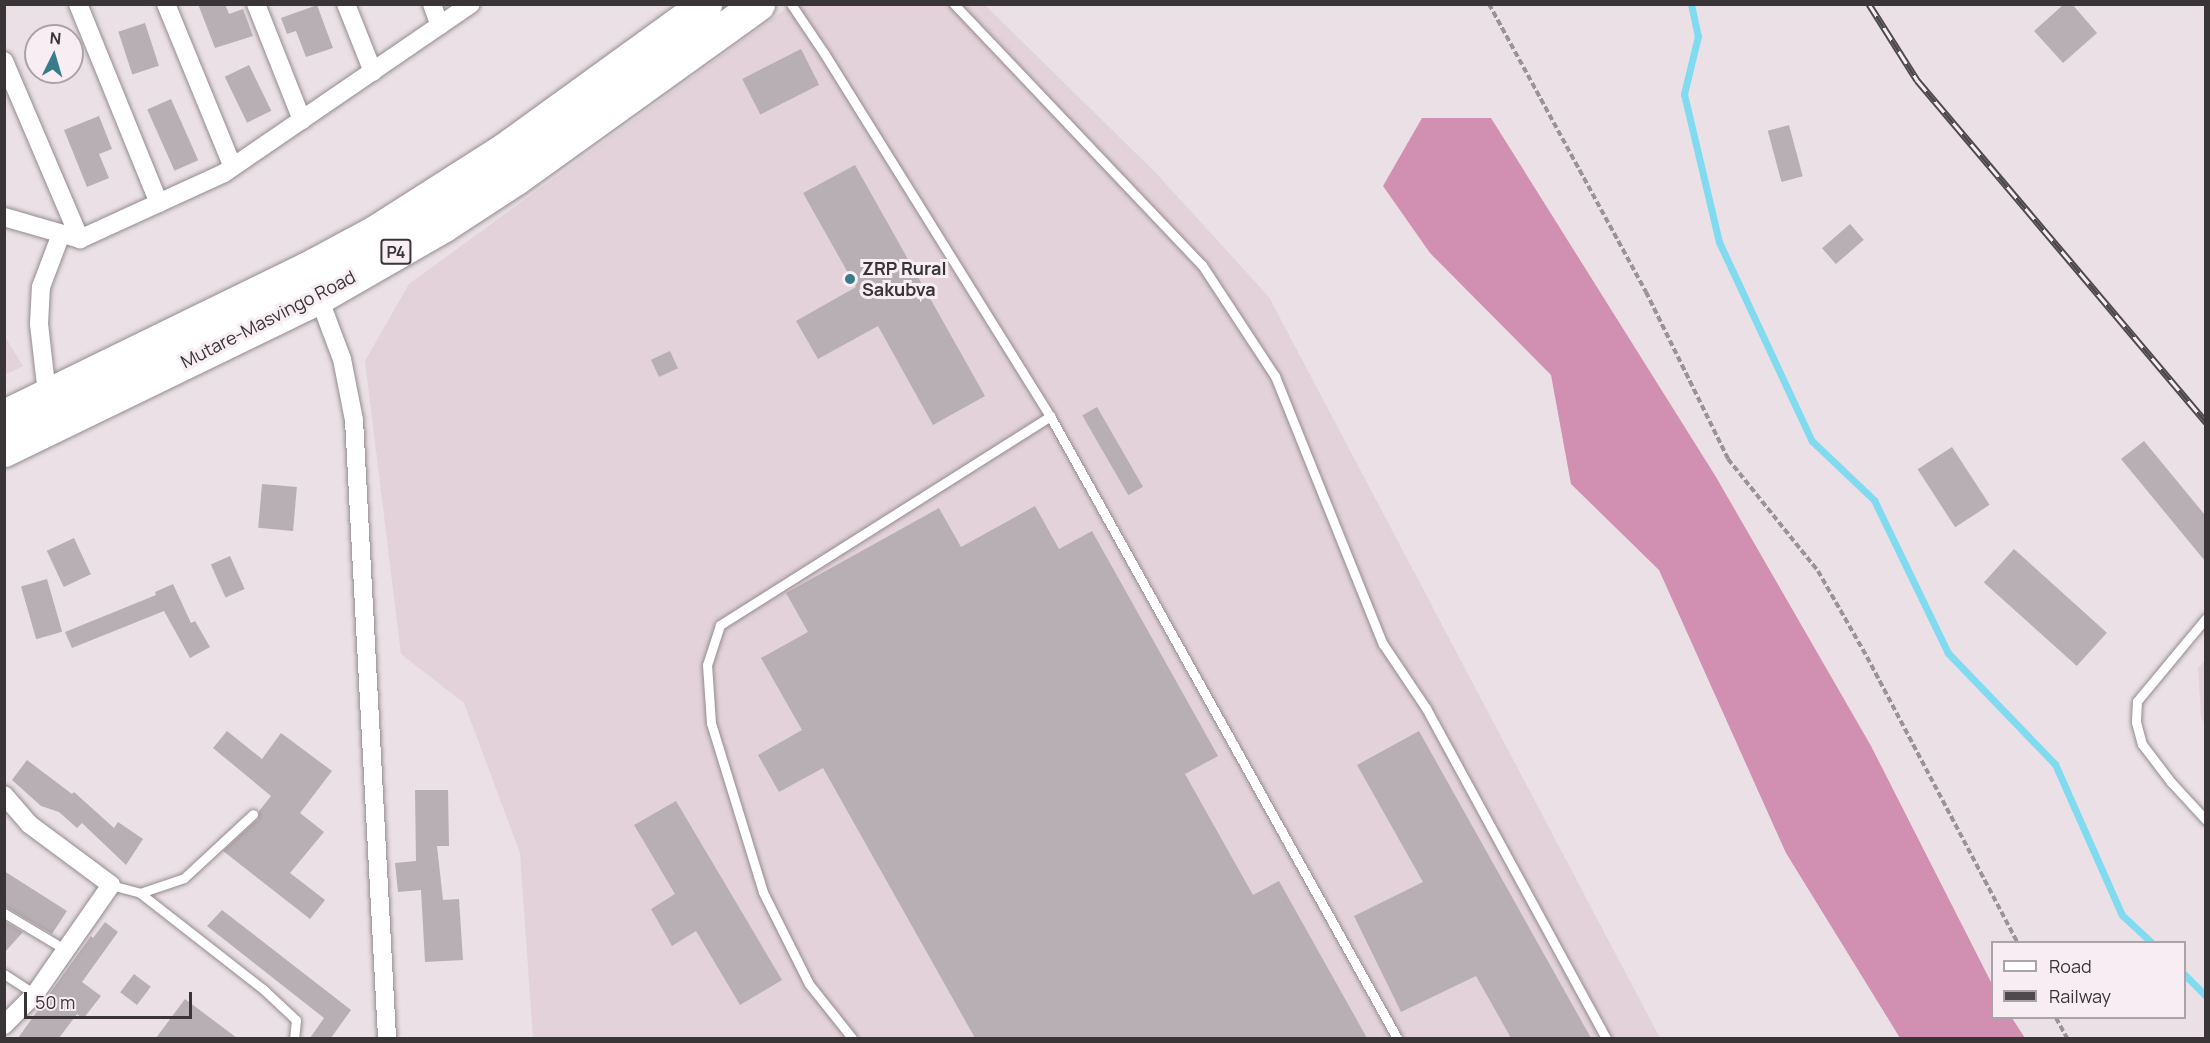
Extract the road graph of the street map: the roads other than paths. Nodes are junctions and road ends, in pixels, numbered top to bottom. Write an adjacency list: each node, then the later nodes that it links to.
1 (78, 4): 16 (street)
2 (166, 4): 15 (street)
3 (256, 4): 14 (street)
4 (346, 4): 13 (street)
5 (432, 4): 11 (street)
6 (471, 4): 11 (street)
7 (705, 4): 20 (highway, Mutare-Masvingo Road / P4)
8 (758, 4): 20 (highway, Mutare-Masvingo Road / P4)
9 (791, 4): 23 (lane)
10 (954, 4): 42 (lane)
11 (440, 26): 13 (street)
12 (4, 62): 19 (street)
13 (373, 72): 14 (street)
14 (302, 120): 15 (street)
15 (233, 167): 16 (street)
16 (159, 203): 19 (street)
17 (4, 217): 18 (street)
18 (61, 234): 19 (street); 21 (street)
19 (80, 239)
20 (312, 283): 21 (highway, Mutare-Masvingo Road / P4); 24 (highway, Mutare-Masvingo Road / P4); 39 (street)
21 (47, 394): 22 (highway, Mutare-Masvingo Road / P4)
22 (4, 416)
23 (1050, 416): 40 (lane); 41 (lane)
24 (4, 450)
25 (2205, 618): 28 (lane)
26 (4, 795): 29 (street)
27 (253, 814): 30 (lane)
28 (2205, 820)
29 (111, 885): 30 (lane); 32 (street)
30 (140, 893): 38 (lane)
31 (4, 913): 32 (lane)
32 (66, 950): 34 (street)
33 (4, 974): 34 (lane)
34 (34, 994): 35 (street)
35 (4, 1025)
36 (4, 1035): 37 (street)
37 (9, 1038)
38 (294, 1038)
39 (387, 1038)
40 (852, 1038)
41 (1398, 1038)
42 (1606, 1038)

